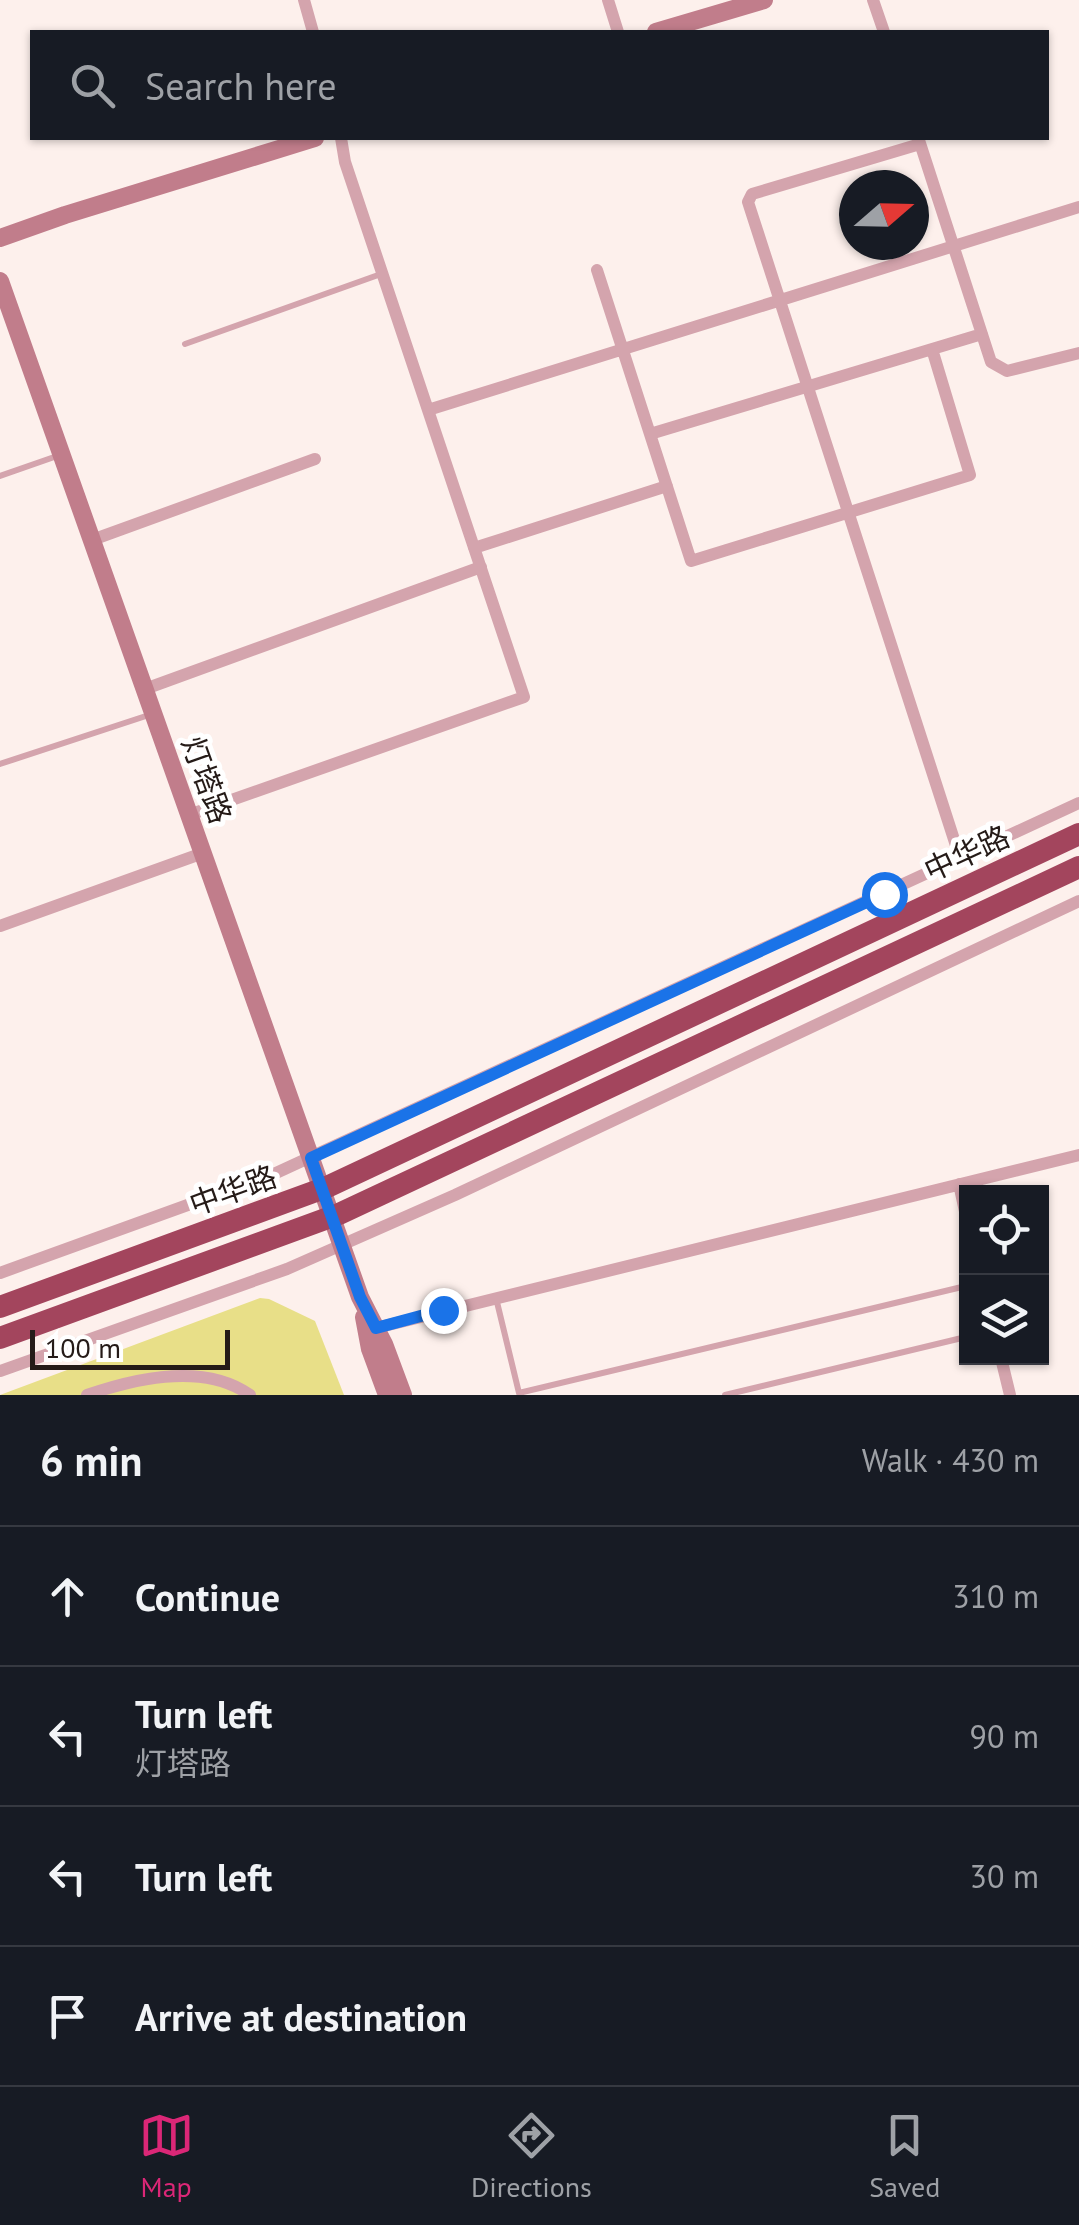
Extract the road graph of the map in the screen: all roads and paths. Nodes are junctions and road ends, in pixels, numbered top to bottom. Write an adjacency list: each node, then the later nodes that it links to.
1 (304, 0): 5 (street)
2 (608, 0): 6 (street)
3 (764, 0): 7 (street)
4 (873, 0): 8 (street)
5 (312, 30)
6 (617, 30)
7 (663, 30)
8 (883, 30)
9 (308, 140): 13 (street)
10 (341, 140): 16 (street)
11 (919, 141): 14 (street); 18 (street)
12 (1079, 207): 14 (street)
13 (0, 238)
14 (953, 246): 18 (street); 19 (street)
15 (597, 270): 21 (street)
16 (382, 273): 20 (lane); 25 (street)
17 (0, 281): 27 (street, 灯塔路)
18 (780, 300): 21 (street); 24 (street)
19 (982, 334): 22 (street); 23 (street)
20 (185, 344)
21 (623, 349): 25 (street); 26 (street)
22 (932, 349): 24 (street); 31 (street)
23 (1079, 353)
24 (808, 386): 26 (street); 31 (street)
25 (428, 410): 33 (street)
26 (650, 434): 30 (street)
27 (61, 454): 29 (lane); 32 (street, 灯塔路)
28 (315, 460): 32 (street)
29 (0, 476)
30 (667, 486): 31 (street); 33 (street)
31 (848, 513): 42 (street)
32 (92, 540): 35 (street, 灯塔路)
33 (474, 548): 34 (street)
34 (481, 566): 35 (street); 39 (street)
35 (145, 689): 36 (street, 灯塔路)
36 (153, 713): 37 (lane); 39 (street, 灯塔路)
37 (0, 764)
38 (1079, 802): 42 (street)
39 (190, 814): 41 (street, 灯塔路)
40 (1079, 834): 49 (highway, 中华路)
41 (203, 854): 45 (street); 47 (street, 灯塔路)
42 (960, 858): 47 (street)
43 (1079, 867): 50 (highway, 中华路)
44 (1079, 902): 51 (street)
45 (0, 926)
46 (1079, 1155): 48 (street)
47 (311, 1158): 49 (street, 灯塔路); 52 (street)
48 (959, 1184): 55 (street)
49 (322, 1189): 50 (street, 灯塔路); 56 (highway, 中华路)
50 (332, 1216): 51 (street, 灯塔路); 58 (highway, 中华路)
51 (342, 1245): 54 (street, 灯塔路); 61 (street)
52 (0, 1272)
53 (959, 1288): 62 (lane)
54 (360, 1297): 57 (street, 灯塔路); 65 (street, 灯塔路)
55 (496, 1297): 57 (street); 62 (lane)
56 (0, 1307)
57 (376, 1328): 66 (street, 灯塔路)
58 (0, 1338)
59 (959, 1339): 67 (lane)
60 (1003, 1365): 68 (street)
61 (0, 1371)
62 (519, 1394)
63 (87, 1395): 64 (street)
64 (250, 1395)
65 (386, 1395)
66 (402, 1395)
67 (725, 1395)
68 (1010, 1395)

